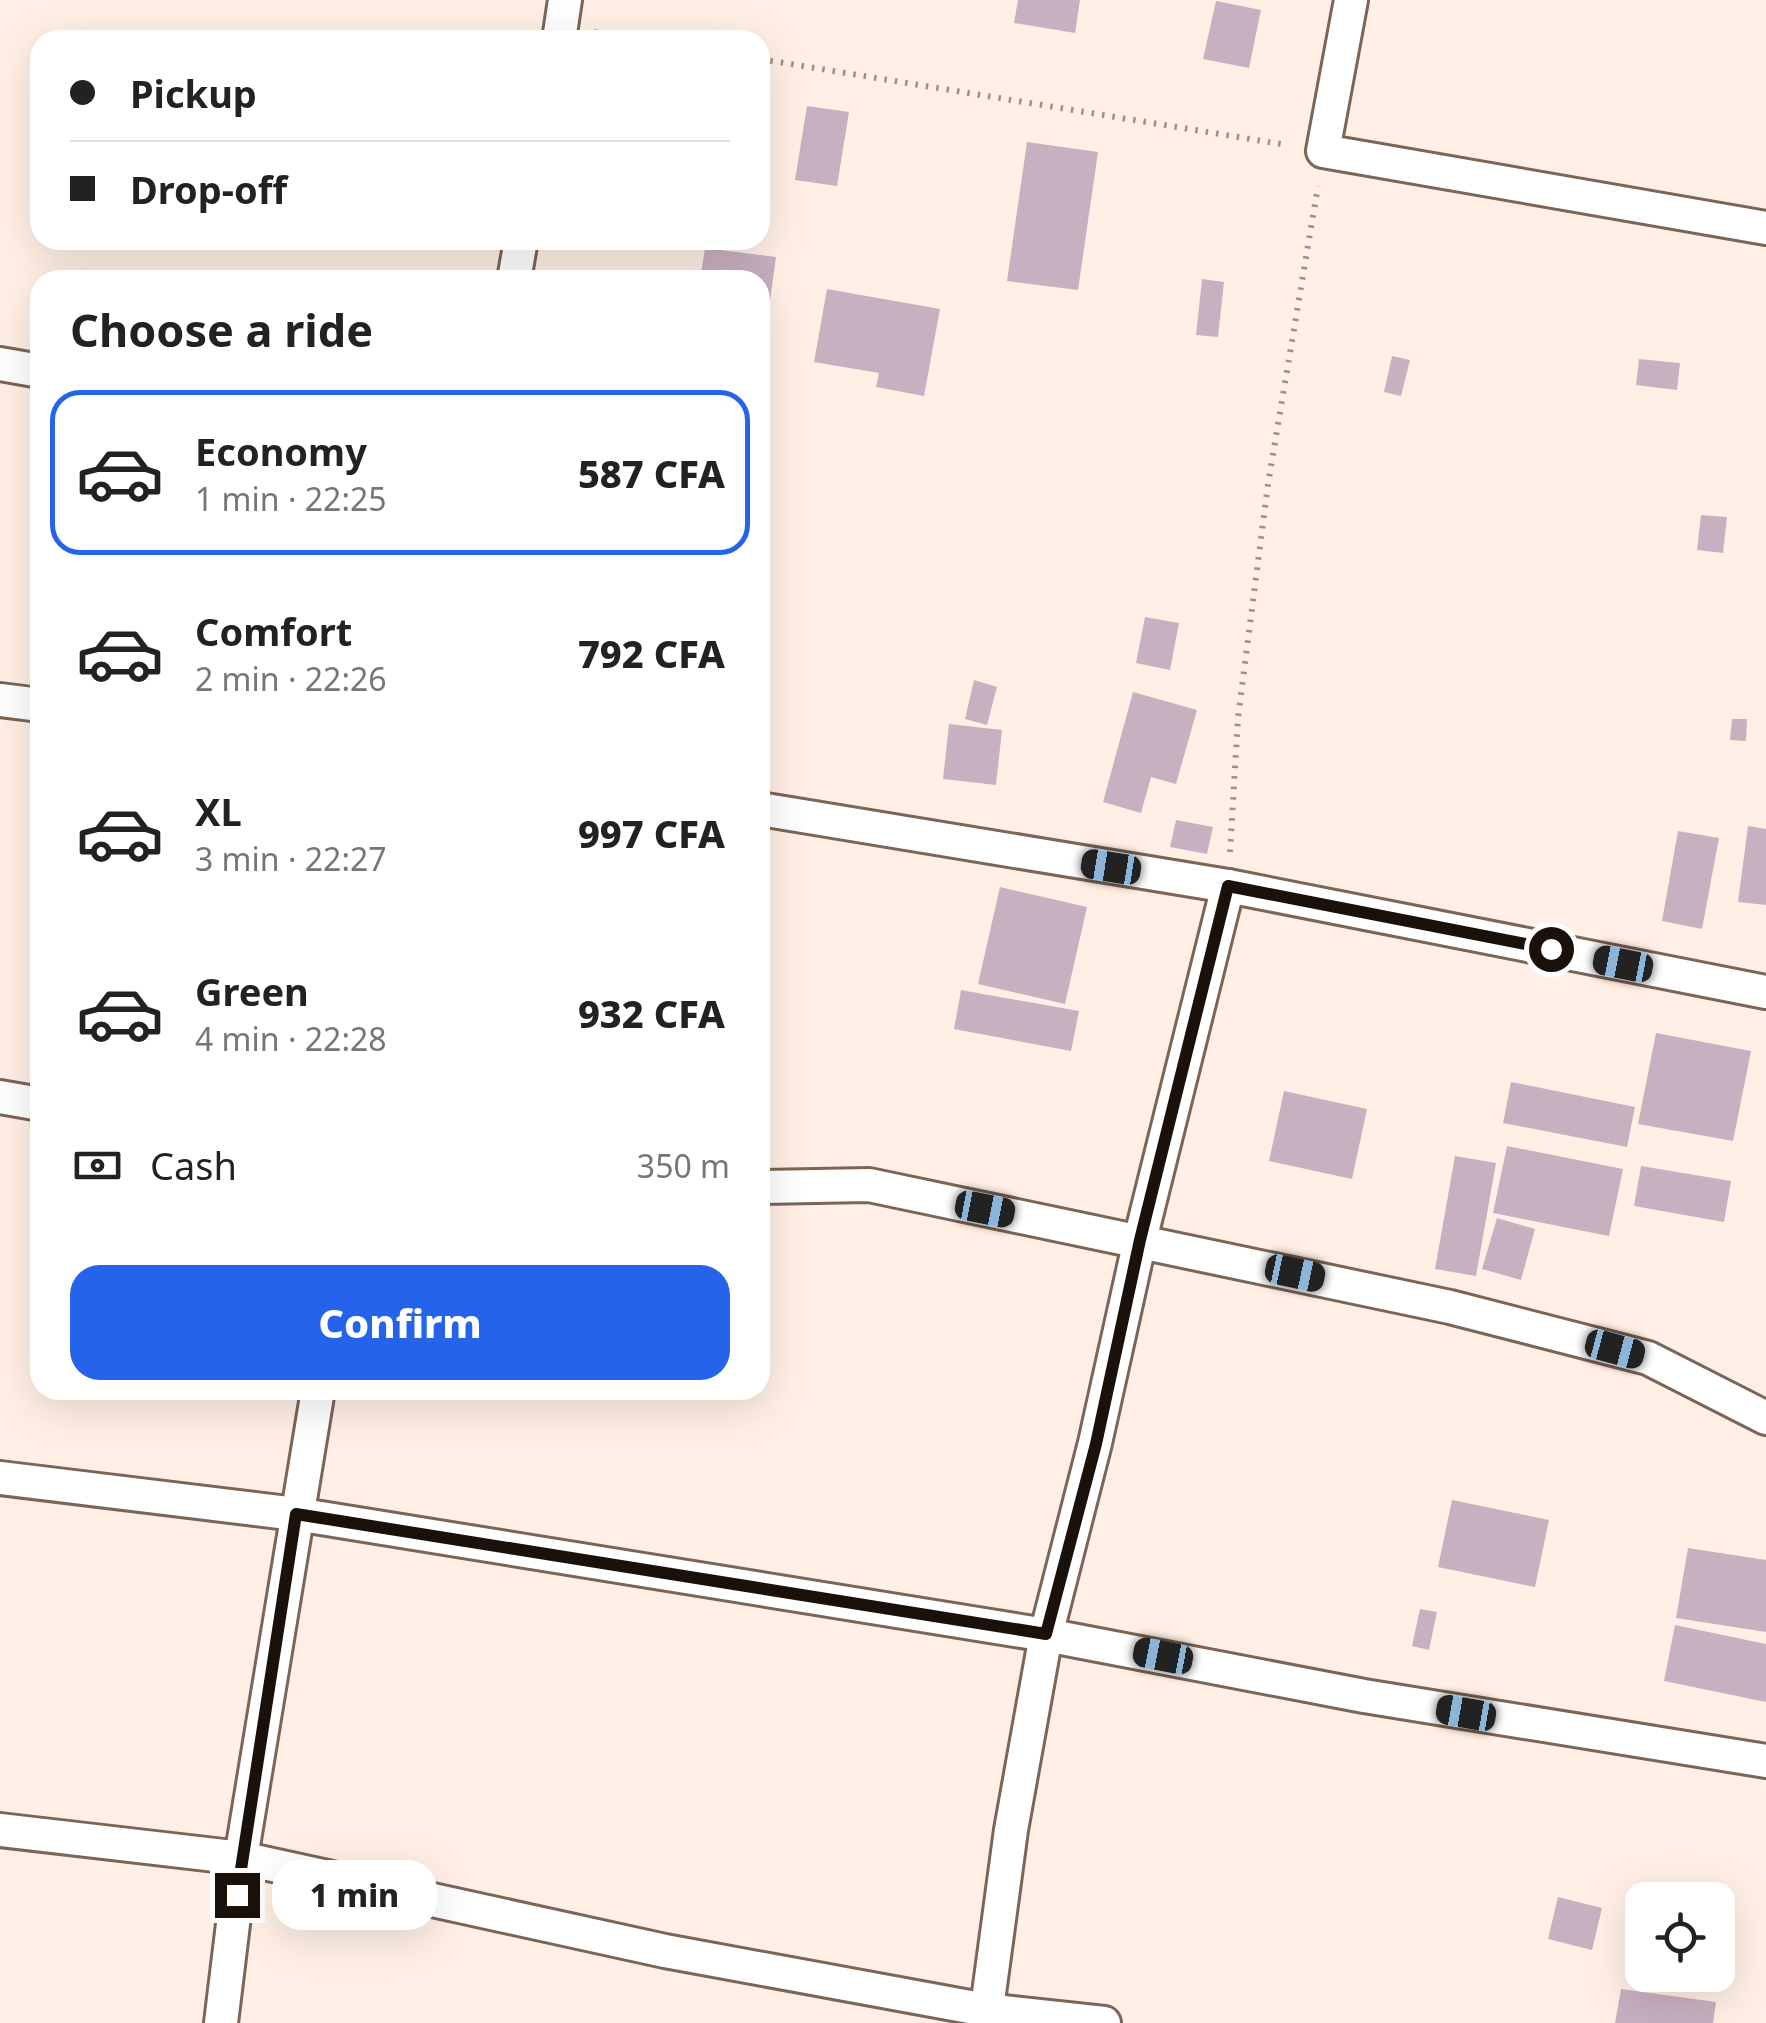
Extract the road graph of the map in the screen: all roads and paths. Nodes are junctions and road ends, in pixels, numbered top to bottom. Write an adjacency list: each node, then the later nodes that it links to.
1 (1351, 0): 5 (street)
2 (562, 22): 3 (path)
3 (598, 30)
4 (770, 61): 5 (path)
5 (1324, 151): 6 (street); 12 (path)
6 (1766, 228)
7 (0, 364): 8 (street)
8 (30, 369)
9 (0, 700): 10 (street)
10 (30, 704)
11 (770, 810): 12 (street)
12 (1228, 886): 13 (street); 17 (street)
13 (1766, 992)
14 (0, 1097): 15 (street)
15 (30, 1102)
16 (770, 1187): 17 (street)
17 (1140, 1240): 19 (street); 22 (street)
18 (316, 1400): 21 (street)
19 (1766, 1418)
20 (0, 1478): 21 (street)
21 (296, 1514): 22 (street); 25 (street)
22 (1046, 1634): 23 (street); 26 (street)
23 (1766, 1761)
24 (0, 1830): 25 (street)
25 (242, 1858): 26 (street); 27 (street)
26 (986, 2017): 28 (street)
27 (221, 2023)
28 (1104, 2023)

